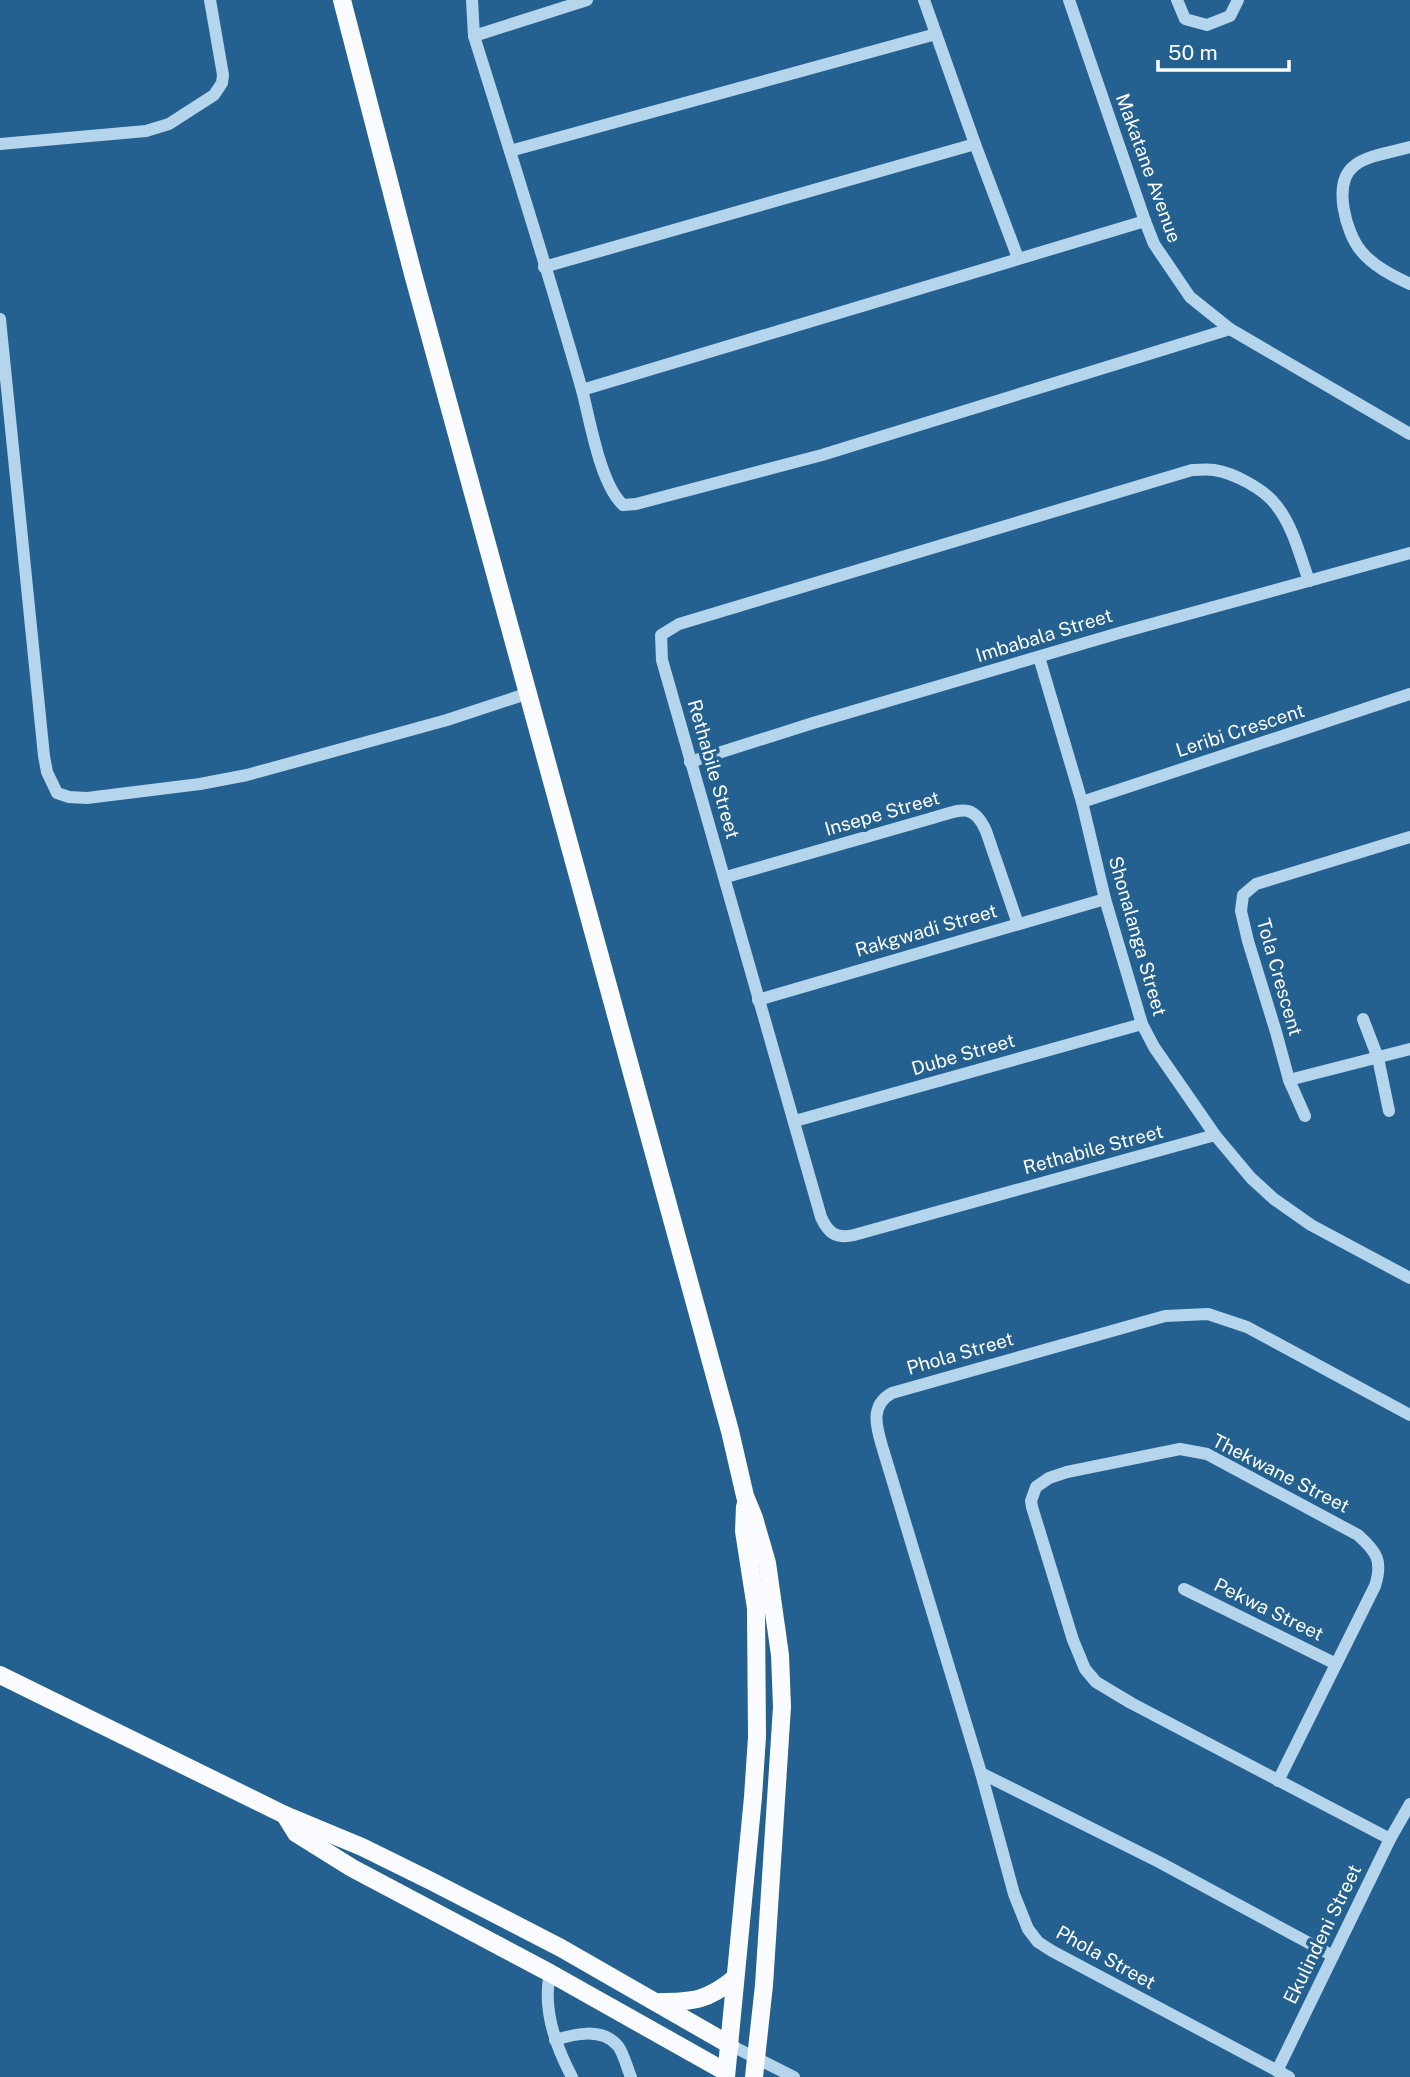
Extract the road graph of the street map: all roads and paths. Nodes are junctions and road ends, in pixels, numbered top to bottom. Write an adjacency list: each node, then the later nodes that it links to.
1 (210, 0): 11 (street)
2 (342, 0): 26 (main road)
3 (472, 0): 10 (street)
4 (587, 0): 10 (street)
5 (924, 0): 9 (street)
6 (1069, 0): 15 (street, Makatane Avenue)
7 (1177, 0): 8 (street)
8 (1238, 0)
9 (936, 34): 12 (street); 14 (street)
10 (474, 36): 14 (street)
11 (0, 144)
12 (975, 144): 16 (street); 17 (street)
13 (1410, 147): 18 (street)
14 (510, 151): 17 (street)
15 (1145, 221): 16 (street); 20 (street, Makatane Avenue)
16 (1018, 258): 21 (street)
17 (544, 267): 21 (street)
18 (1410, 284)
19 (0, 319): 26 (street)
20 (1230, 329): 21 (street); 22 (street, Makatane Avenue)
21 (582, 390)
22 (1410, 434)
23 (1410, 553): 24 (street, Imbabala Street)
24 (1309, 581): 25 (street, Imbabala Street); 28 (street, Rethabile Street)
25 (1038, 657): 28 (street, Imbabala Street); 29 (street, Shonalanga Street)
26 (529, 693): 46 (main road)
27 (1410, 694): 29 (street, Leribi Crescent)
28 (690, 762): 31 (street, Rethabile Street)
29 (1082, 802): 32 (street, Shonalanga Street)
30 (1410, 837): 39 (street, Tola Crescent)
31 (726, 877): 33 (street, Insepe Street); 34 (street, Rethabile Street)
32 (1105, 899): 33 (street, Rakgwadi Street); 36 (street, Shonalanga Street)
33 (1018, 923): 34 (street, Rakgwadi Street)
34 (758, 1000): 42 (street, Rethabile Street)
35 (1363, 1019): 38 (street)
36 (1142, 1024): 42 (street, Dube Street); 43 (street, Shonalanga Street)
37 (1410, 1049): 38 (street)
38 (1378, 1058): 39 (street); 40 (street)
39 (1289, 1080): 41 (street, Tola Crescent)
40 (1389, 1111)
41 (1304, 1116)
42 (795, 1121): 43 (street, Rethabile Street)
43 (1216, 1135): 44 (street, Shonalanga Street)
44 (1410, 1278)
45 (1410, 1415): 50 (street, Phola Street)
46 (745, 1496): 57 (main road); 61 (main road)
47 (1184, 1589): 48 (street, Pekwa Street)
48 (1336, 1664): 51 (street, Thekwane Street); 51 (street, Thekwane Street)
49 (0, 1675): 53 (main road)
50 (981, 1773): 55 (street); 62 (street, Phola Street)
51 (1278, 1781): 54 (street, Thekwane Street)
52 (1410, 1804): 54 (street, Ekulindeni Street)
53 (285, 1815): 56 (main road); 58 (main road)
54 (1390, 1839): 55 (street, Ekulindeni Street)
55 (1333, 1956): 62 (street, Ekulindeni Street)
56 (550, 1973): 59 (street); 63 (main road)
57 (735, 1978): 58 (main road); 60 (main road)
58 (654, 2002): 60 (main road)
59 (555, 2040): 64 (street); 65 (street)
60 (730, 2045): 61 (street); 63 (main road)
61 (756, 2058): 66 (main road); 67 (street)
62 (1283, 2074)
63 (730, 2076)
64 (572, 2077)
65 (631, 2077)
66 (754, 2077)
67 (794, 2077)

